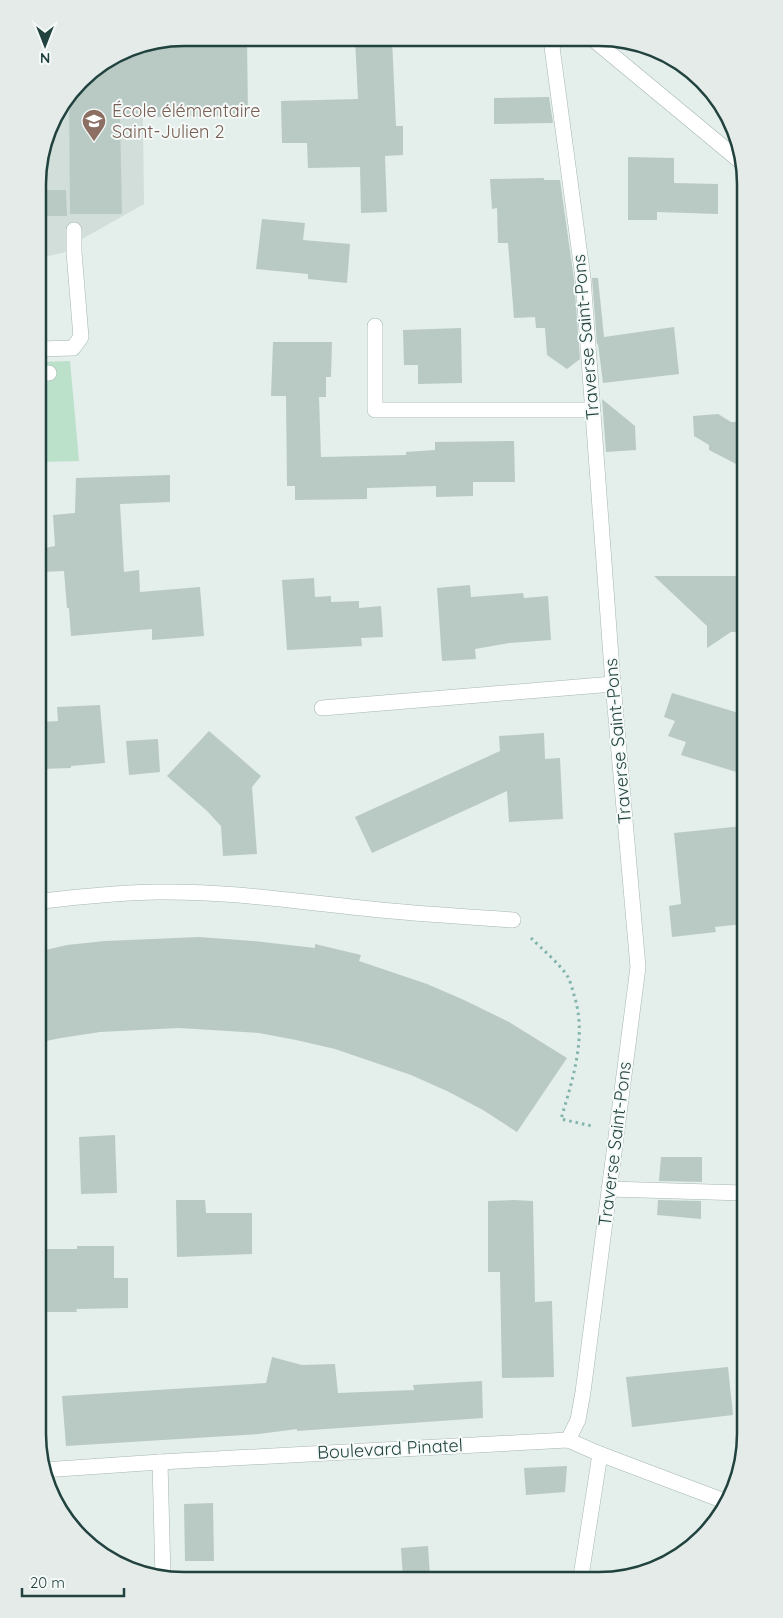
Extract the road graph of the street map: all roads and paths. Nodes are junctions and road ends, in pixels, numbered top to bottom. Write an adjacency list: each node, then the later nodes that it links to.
1 (553, 46): 7 (street, Traverse Saint-Pons)
2 (601, 46): 3 (street)
3 (734, 156)
4 (74, 230): 6 (street)
5 (375, 326): 7 (street)
6 (47, 349)
7 (592, 410): 8 (street, Traverse Saint-Pons)
8 (613, 684): 9 (street); 12 (street, Traverse Saint-Pons)
9 (322, 708)
10 (46, 900): 11 (street)
11 (513, 920): 12 (path)
12 (617, 1131): 13 (street, Traverse Saint-Pons)
13 (609, 1189): 14 (street); 15 (street, Traverse Saint-Pons)
14 (736, 1193)
15 (568, 1440): 16 (street, Boulevard Pinatel); 17 (street, Boulevard Pinatel)
16 (600, 1454): 19 (street, Boulevard Pinatel); 21 (street)
17 (160, 1462): 18 (street, Boulevard Pinatel); 20 (street)
18 (51, 1469)
19 (720, 1499)
20 (163, 1570)
21 (582, 1572)

